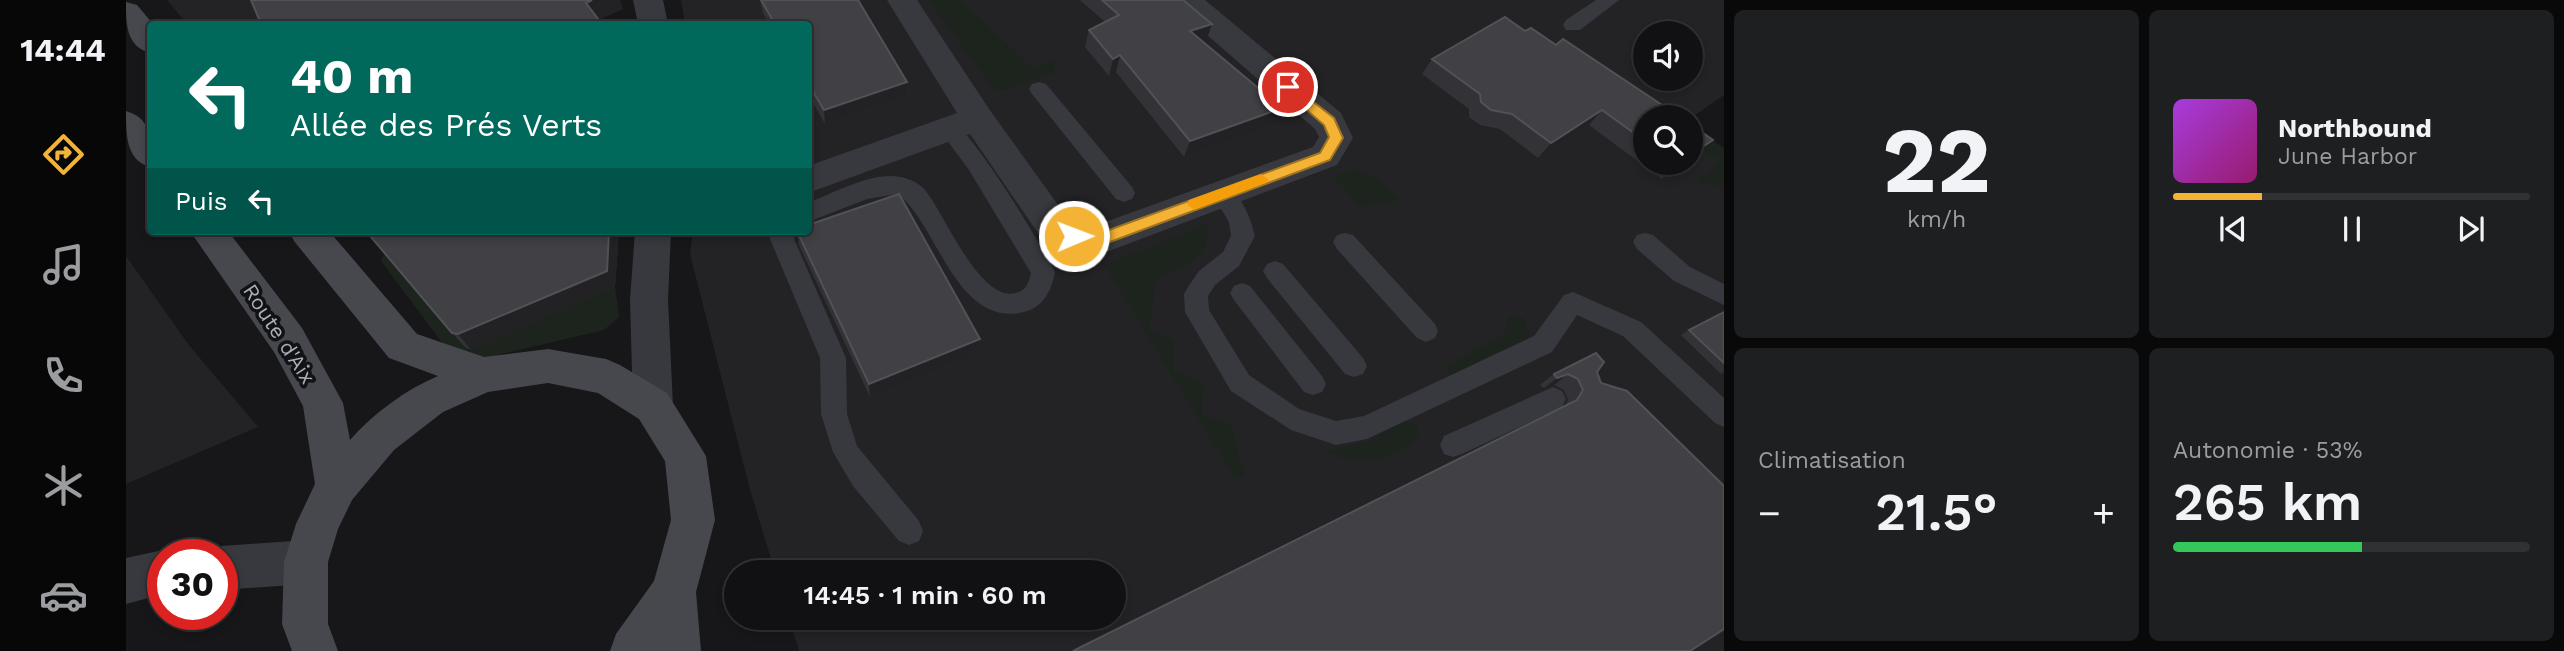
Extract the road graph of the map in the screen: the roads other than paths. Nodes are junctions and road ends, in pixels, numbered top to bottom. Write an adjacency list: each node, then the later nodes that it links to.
1 (648, 0): 6 (street)
2 (902, 0): 11 (street)
3 (1186, 0): 15 (street)
4 (1609, 0): 7 (lane)
5 (126, 12): 8 (main road)
6 (652, 21)
7 (1573, 25)
8 (147, 38)
9 (1039, 89): 14 (lane)
10 (126, 123): 12 (main road)
11 (963, 123): 13 (street); 15 (street); 16 (lane)
12 (147, 150)
13 (812, 179)
14 (1124, 193)
15 (1223, 194): 32 (lane)
16 (812, 212)
17 (211, 235): 34 (main road, Route d'Aix)
18 (310, 235): 28 (main road)
19 (659, 235): 31 (street)
20 (782, 235): 35 (lane)
21 (1345, 242): 26 (lane)
22 (1646, 242): 25 (lane)
23 (1275, 271): 27 (lane)
24 (1242, 293): 29 (lane)
25 (1724, 295)
26 (1426, 331)
27 (1354, 366)
28 (484, 375): 31 (main road); 34 (main road)
29 (1313, 384)
30 (1553, 399): 33 (lane)
31 (653, 406): 40 (main road)
32 (1724, 415)
33 (1453, 445)
34 (337, 486): 36 (main road)
35 (909, 531)
36 (306, 562): 37 (street); 41 (main road)
37 (238, 567)
38 (147, 576): 39 (street)
39 (126, 581)
40 (673, 592): 42 (main road); 43 (main road)
41 (315, 651)
42 (633, 651)
43 (678, 651)

